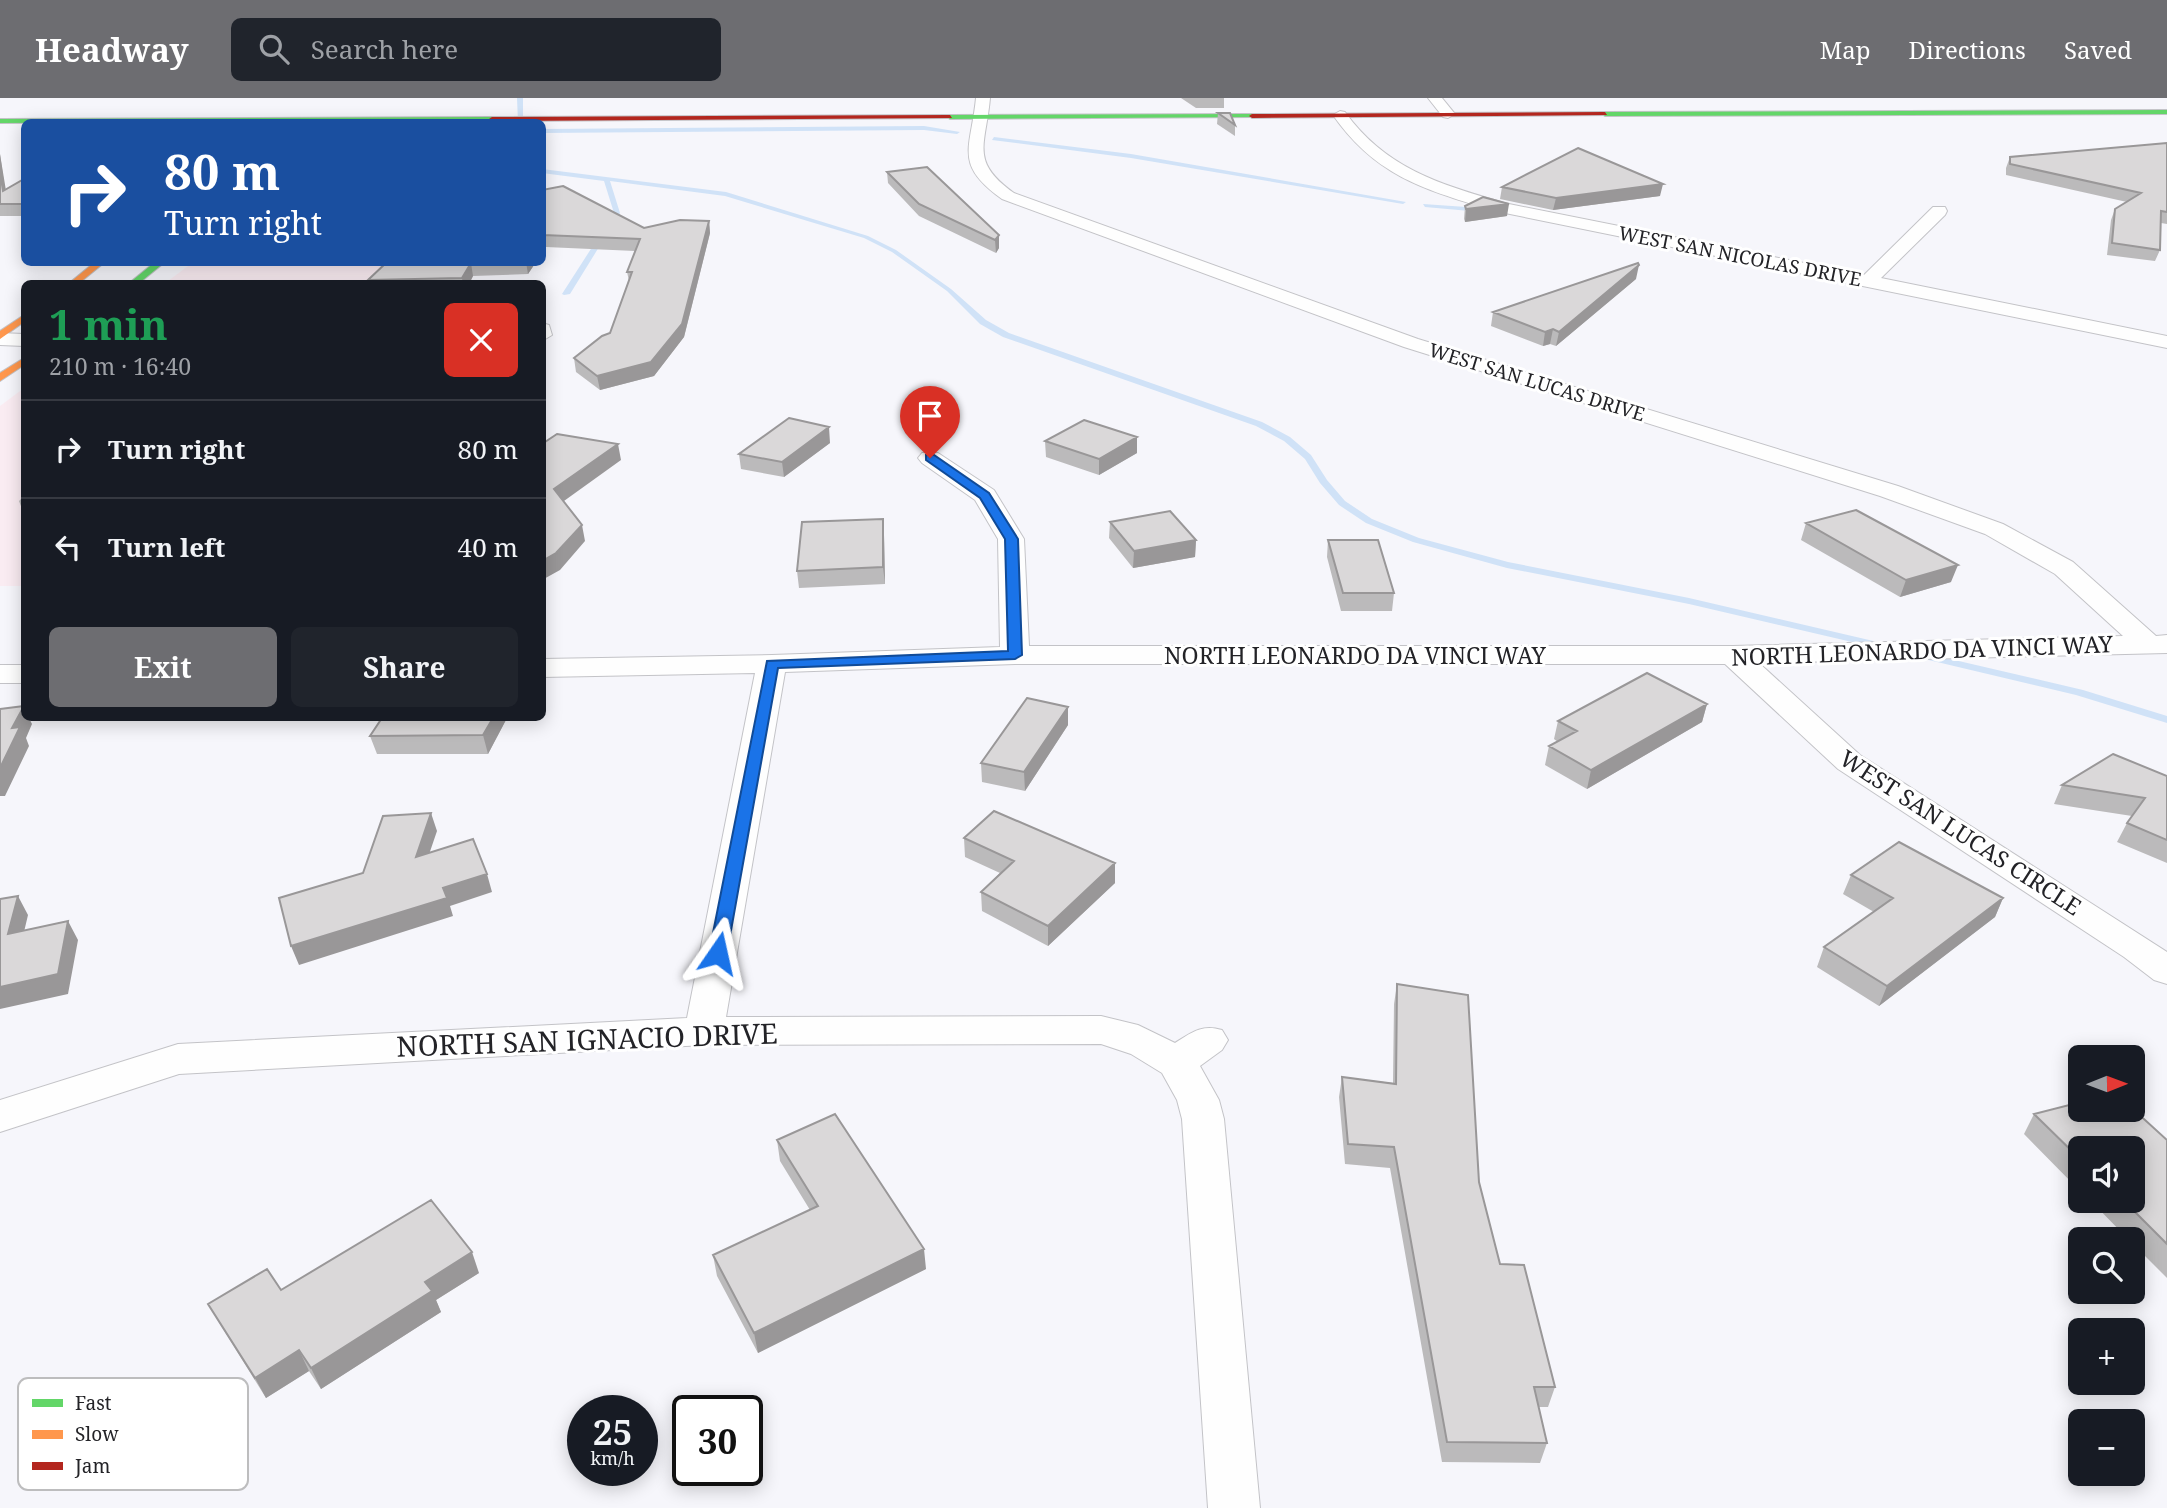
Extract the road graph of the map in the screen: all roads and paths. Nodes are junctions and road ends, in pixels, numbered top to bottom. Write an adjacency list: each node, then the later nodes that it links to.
1 (2167, 102): 4 (main road)
2 (325, 104): 3 (main road); 6 (main road); 10 (main road)
3 (374, 104): 8 (main road); 11 (main road)
4 (1441, 105): 5 (main road); 7 (main road); 9 (main road)
5 (982, 107): 8 (main road); 9 (main road); 28 (street, WEST SAN LUCAS DRIVE)
6 (0, 108)
7 (2167, 111)
8 (496, 112): 12 (main road)
9 (1340, 115): 20 (street, WEST SAN NICOLAS DRIVE)
10 (304, 119)
11 (354, 119)
12 (383, 119)
13 (0, 121): 14 (main road)
14 (21, 121)
15 (1940, 211): 20 (street)
16 (96, 266): 18 (main road)
17 (156, 266): 19 (main road)
18 (77, 280)
19 (137, 280)
20 (1868, 281): 24 (street, WEST SAN NICOLAS DRIVE)
21 (21, 320): 22 (main road)
22 (0, 337): 23 (street)
23 (21, 340)
24 (2167, 342)
25 (21, 363): 26 (main road)
26 (0, 378)
27 (930, 458): 29 (street)
28 (2157, 644): 30 (street, NORTH LEONARDO DA VINCI WAY)
29 (1015, 655): 30 (street, NORTH LEONARDO DA VINCI WAY); 31 (street, NORTH LEONARDO DA VINCI WAY)
30 (1733, 655): 35 (street, WEST SAN LUCAS CIRCLE)
31 (772, 664): 32 (street, NORTH LEONARDO DA VINCI WAY); 36 (street)
32 (546, 668)
33 (0, 674): 34 (street)
34 (21, 674)
35 (2167, 971)
36 (704, 1031): 37 (street, NORTH SAN IGNACIO DRIVE); 38 (street, NORTH SAN IGNACIO DRIVE)
37 (0, 1115)
38 (1234, 1508)

